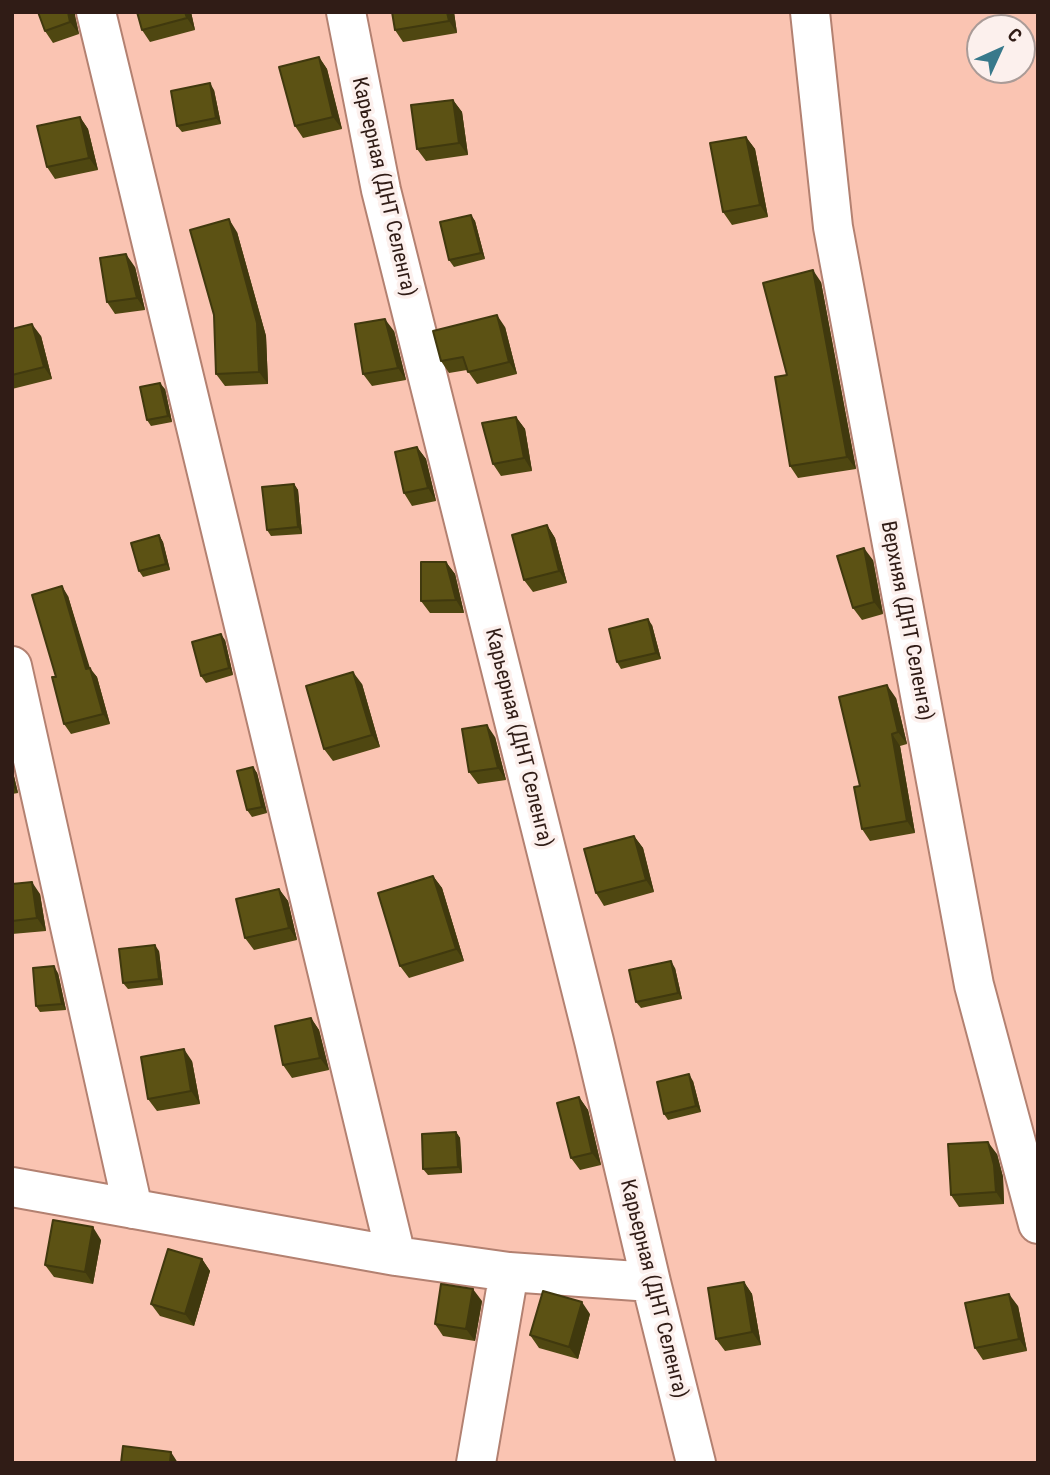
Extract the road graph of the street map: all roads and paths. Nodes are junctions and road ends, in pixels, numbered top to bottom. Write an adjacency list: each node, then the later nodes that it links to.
1 (96, 12): 8 (street)
2 (346, 12): 10 (street, Карьерная (ДНТ Селенга))
3 (810, 12): 7 (street, Верхняя (ДНТ Селенга))
4 (12, 666): 6 (street)
5 (12, 1187): 6 (street)
6 (133, 1209): 8 (street)
7 (1038, 1224)
8 (396, 1256): 9 (street)
9 (509, 1272): 10 (street); 11 (street)
10 (651, 1282): 12 (street, Карьерная (ДНТ Селенга))
11 (476, 1463)
12 (696, 1463)

